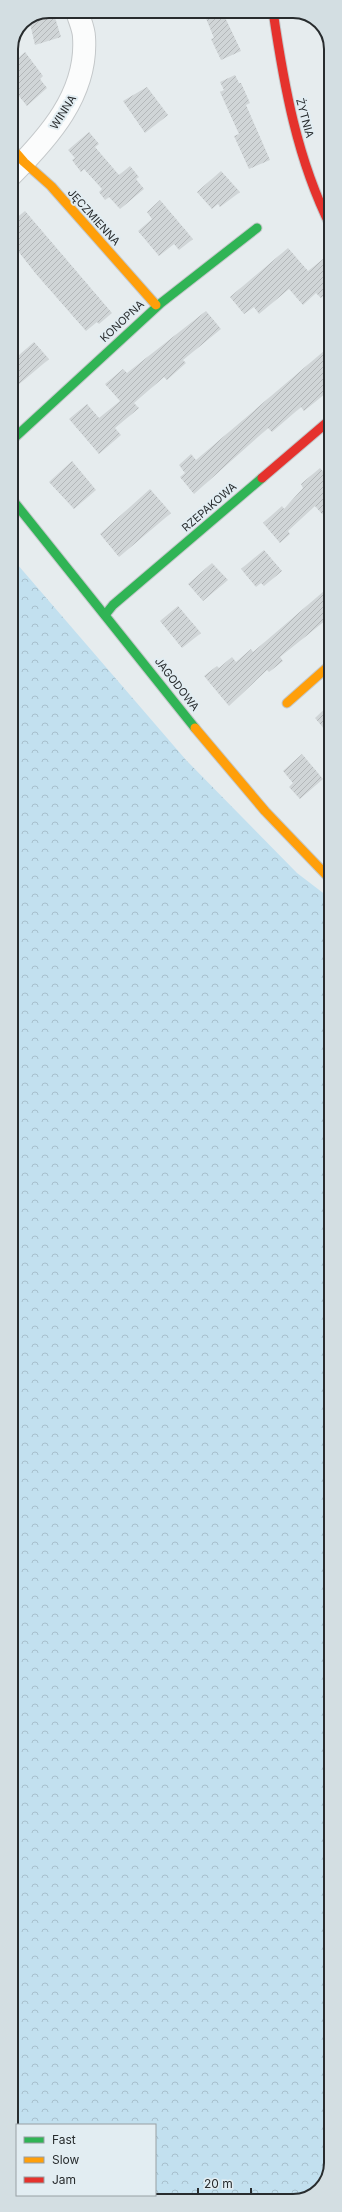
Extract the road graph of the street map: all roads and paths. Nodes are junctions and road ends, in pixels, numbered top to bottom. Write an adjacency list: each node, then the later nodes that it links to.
1 (78, 18): 3 (street, WINNA)
2 (274, 18): 5 (street, ŻYTNIA)
3 (18, 160)
4 (18, 164): 7 (street, JĘCZMIENNA)
5 (324, 212)
6 (257, 228): 7 (street, KONOPNA)
7 (156, 305): 9 (street, KONOPNA)
8 (324, 425): 11 (street, RZEPAKOWA)
9 (18, 434)
10 (18, 507): 11 (street, JAGODOWA)
11 (105, 615): 14 (street, JAGODOWA)
12 (324, 670): 13 (street)
13 (287, 703)
14 (324, 872)

